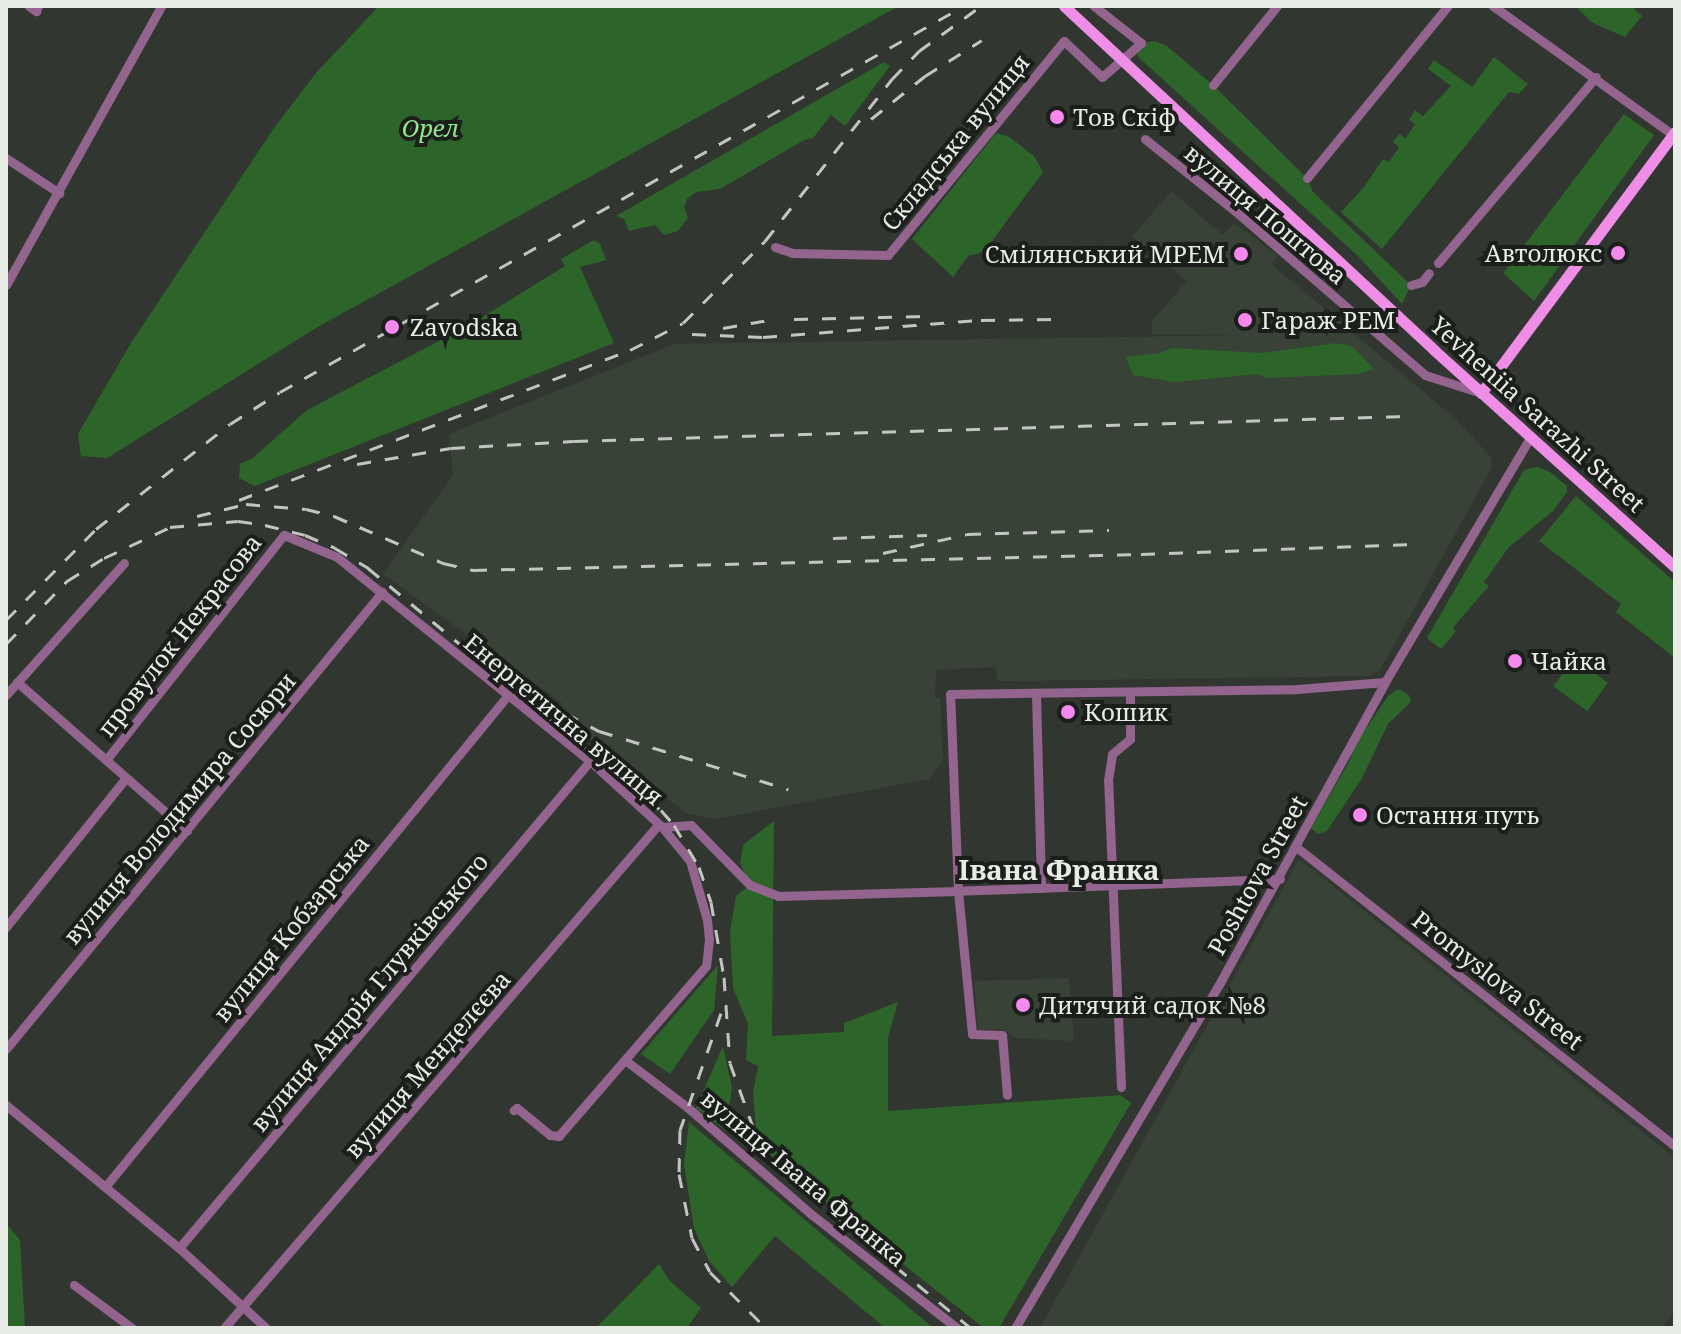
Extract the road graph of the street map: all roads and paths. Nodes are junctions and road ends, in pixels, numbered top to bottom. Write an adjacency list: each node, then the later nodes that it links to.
1 (29, 6): 2 (street)
2 (38, 6)
3 (161, 6): 15 (street)
4 (1064, 6): 21 (main road, Yevheniia Sarazhi Street, bridge)
5 (1094, 6): 16 (street, Складська вулиця)
6 (1277, 6): 10 (street)
7 (1448, 6): 14 (street)
8 (1493, 6): 9 (street)
9 (1596, 77): 11 (street); 17 (street)
10 (1213, 85)
11 (1674, 133): 21 (main road)
12 (1145, 139): 21 (street, вулиця Поштова)
13 (6, 158): 15 (street)
14 (1307, 178)
15 (59, 193): 19 (street)
16 (775, 247)
17 (1438, 263)
18 (1429, 273): 20 (street)
19 (6, 285)
20 (1411, 285)
21 (1481, 393): 22 (main road, Yevheniia Sarazhi Street)
22 (1530, 438): 25 (main road, Yevheniia Sarazhi Street); 28 (street, Poshtova Street)
23 (284, 535): 26 (street, Енергетична вулиця); 33 (street, провулок Некрасова)
24 (124, 563): 27 (street)
25 (1675, 567)
26 (382, 592): 32 (street, Енергетична вулиця); 37 (street, вулиця Володимира Сосюри)
27 (17, 682): 31 (street); 33 (street)
28 (1385, 682): 29 (street); 38 (street, Poshtova Street)
29 (1130, 692): 30 (street); 40 (street)
30 (1036, 694): 41 (street); 42 (street)
31 (6, 695)
32 (508, 695): 34 (street, Енергетична вулиця); 51 (street, вулиця Кобзарська)
33 (106, 760): 35 (street)
34 (590, 761): 36 (street, Енергетична вулиця); 52 (street, вулиця Андрія Глувківського)
35 (126, 778): 37 (street); 43 (street)
36 (660, 826): 42 (street); 45 (street, Енергетична вулиця); 54 (street, вулиця Менделєєва)
37 (187, 831): 44 (street, вулиця Володимира Сосюри)
38 (1295, 846): 39 (street, Poshtova Street); 50 (street, Promyslova Street)
39 (1280, 879): 40 (street); 59 (street, Poshtova Street)
40 (1114, 885): 41 (street); 46 (street)
41 (1041, 888): 42 (street)
42 (958, 891): 47 (street)
43 (6, 927)
44 (6, 1049)
45 (625, 1060): 49 (street, Енергетична вулиця); 58 (street, вулиця Івана Франка)
46 (1121, 1087)
47 (1007, 1095)
48 (6, 1105): 51 (street)
49 (514, 1110)
50 (1675, 1146)
51 (105, 1187): 52 (street)
52 (179, 1248): 54 (street)
53 (74, 1285): 55 (street)
54 (245, 1306): 56 (street, вулиця Менделєєва); 57 (street)
55 (132, 1328)
56 (224, 1328)
57 (266, 1328)
58 (957, 1328)
59 (1015, 1328)

